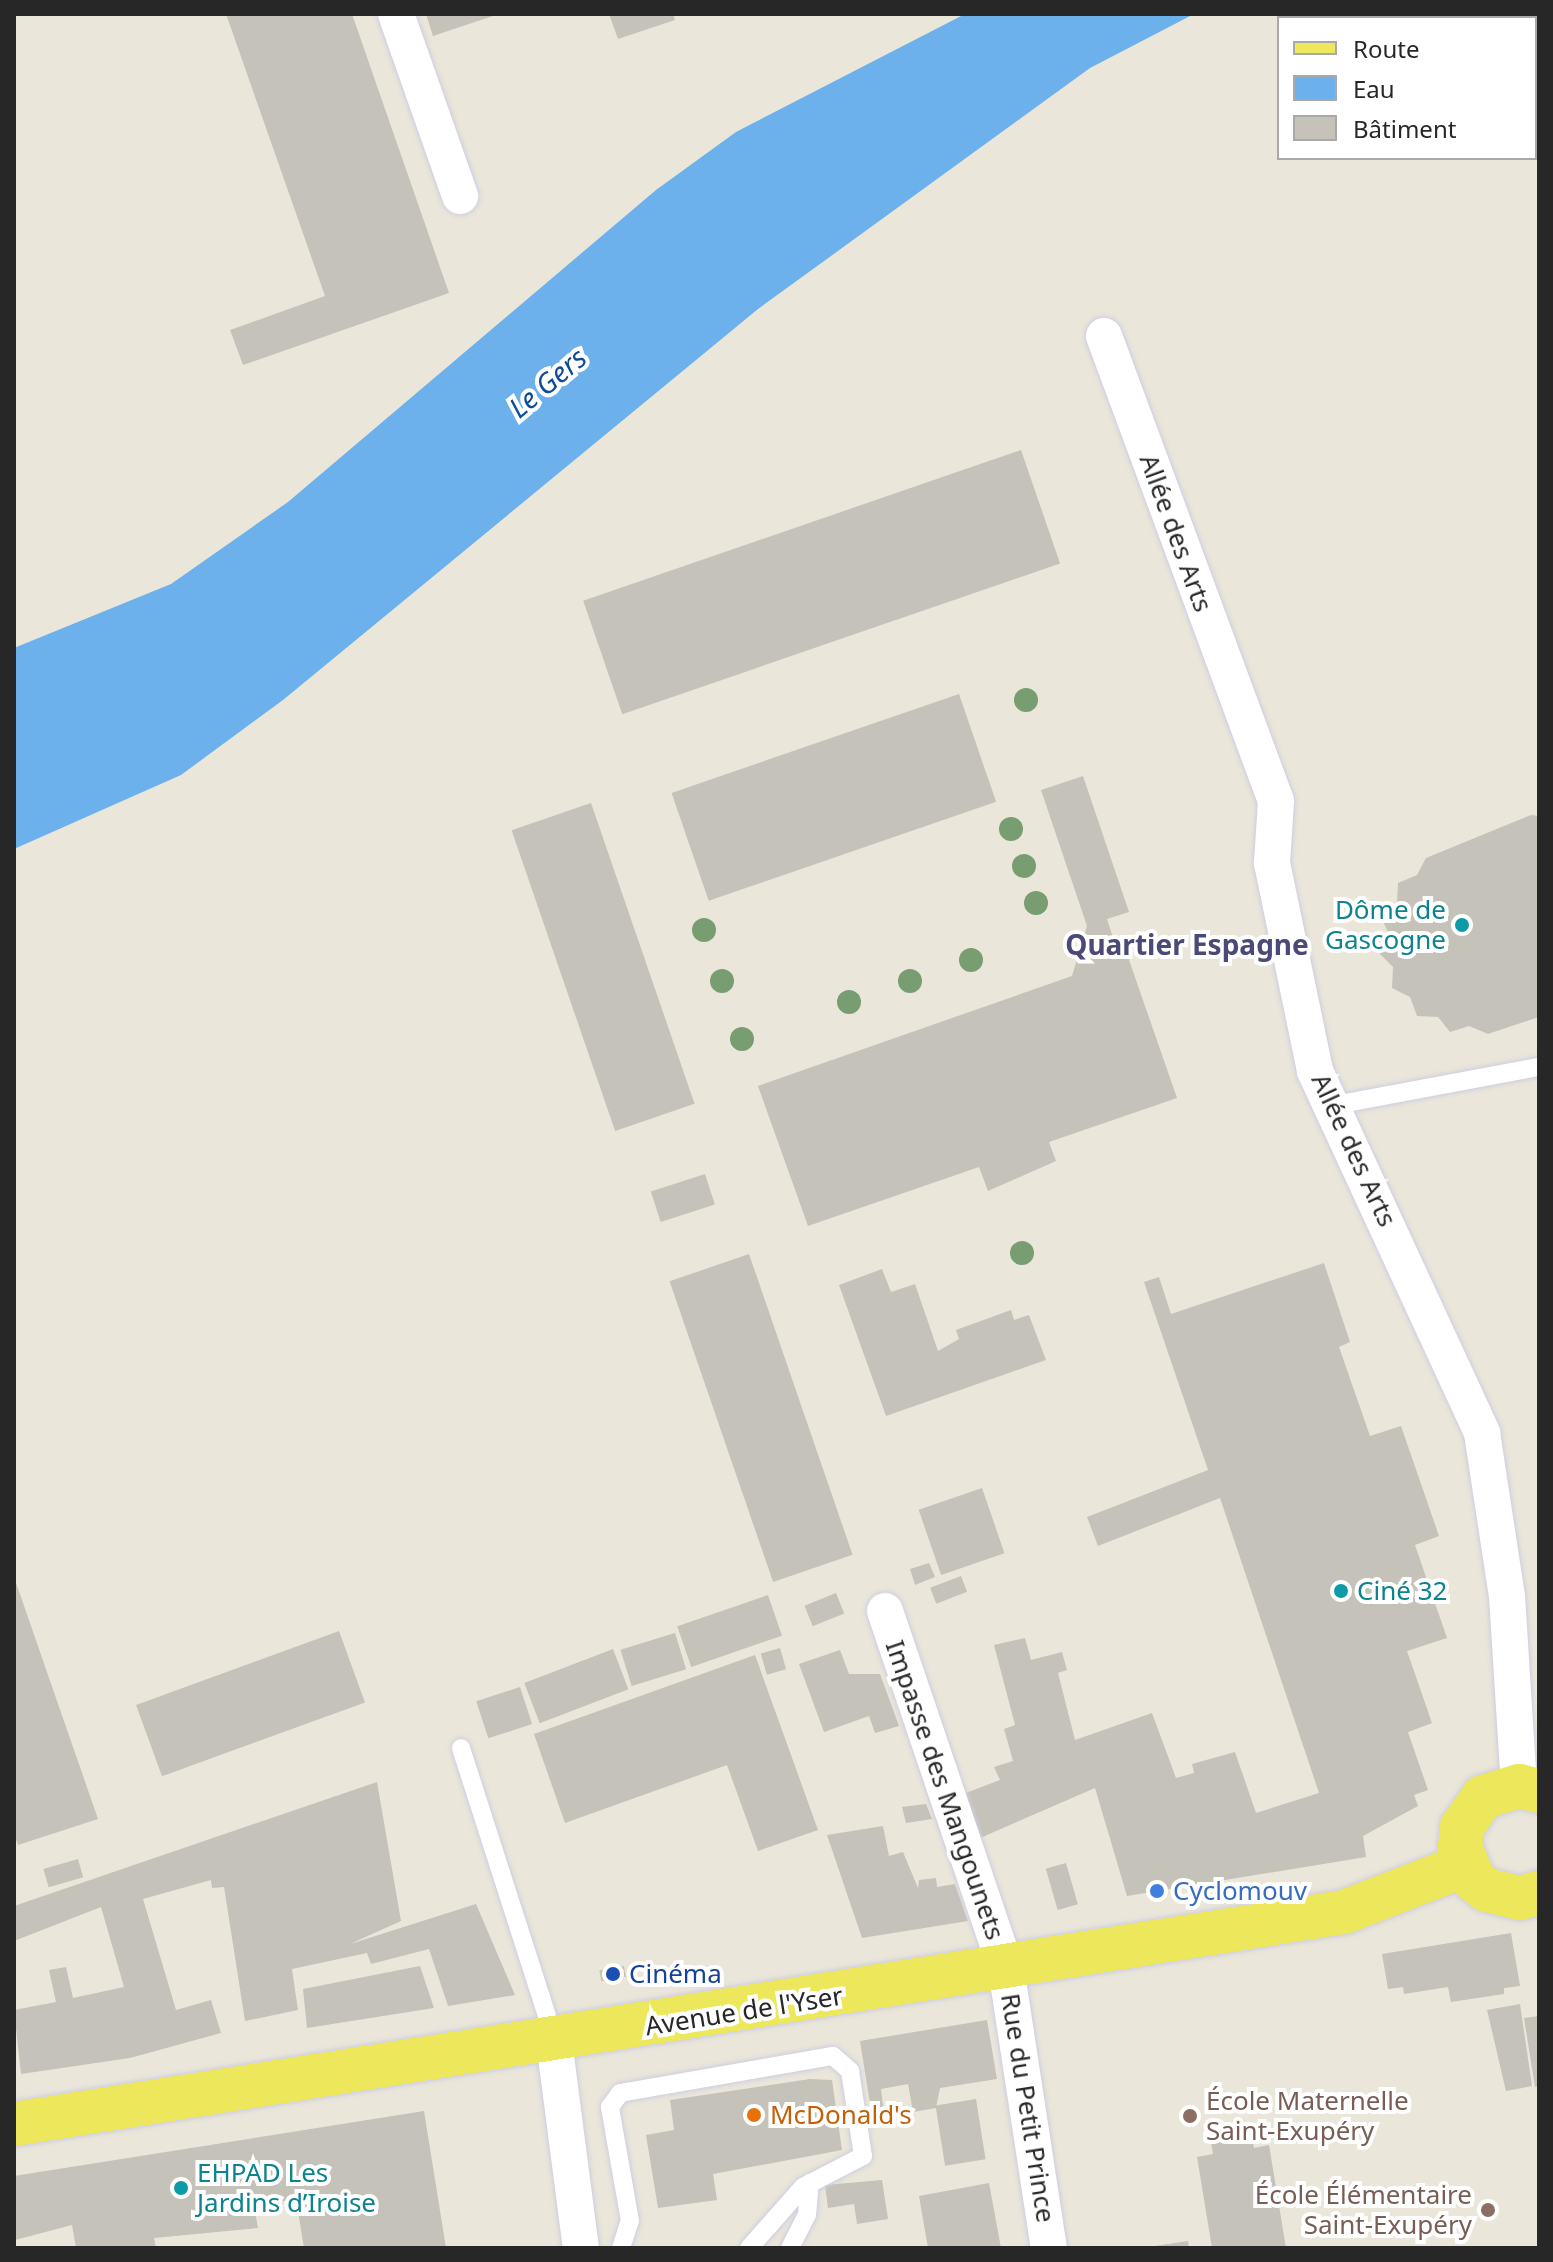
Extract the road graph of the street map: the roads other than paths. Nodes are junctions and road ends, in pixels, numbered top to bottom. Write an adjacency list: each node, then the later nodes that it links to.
1 (396, 14): 2 (street)
2 (460, 196)
3 (1104, 336): 5 (street, Allée des Arts)
4 (1539, 1067): 5 (lane)
5 (1330, 1106): 8 (street, Allée des Arts)
6 (885, 1611): 11 (street, Impasse des Mangounets)
7 (461, 1748): 12 (lane)
8 (1529, 1789): 9 (main road)
9 (1465, 1865): 10 (main road); 11 (main road, Avenue de l'Yser)
10 (1539, 1893)
11 (1006, 1968): 12 (main road, Avenue de l'Yser); 19 (street, Rue du Petit Prince)
12 (554, 2041): 13 (main road, Avenue de l'Yser); 15 (street)
13 (14, 2124)
14 (810, 2183): 16 (lane); 17 (lane); 18 (lane)
15 (581, 2248)
16 (621, 2248)
17 (749, 2248)
18 (790, 2248)
19 (1049, 2248)

